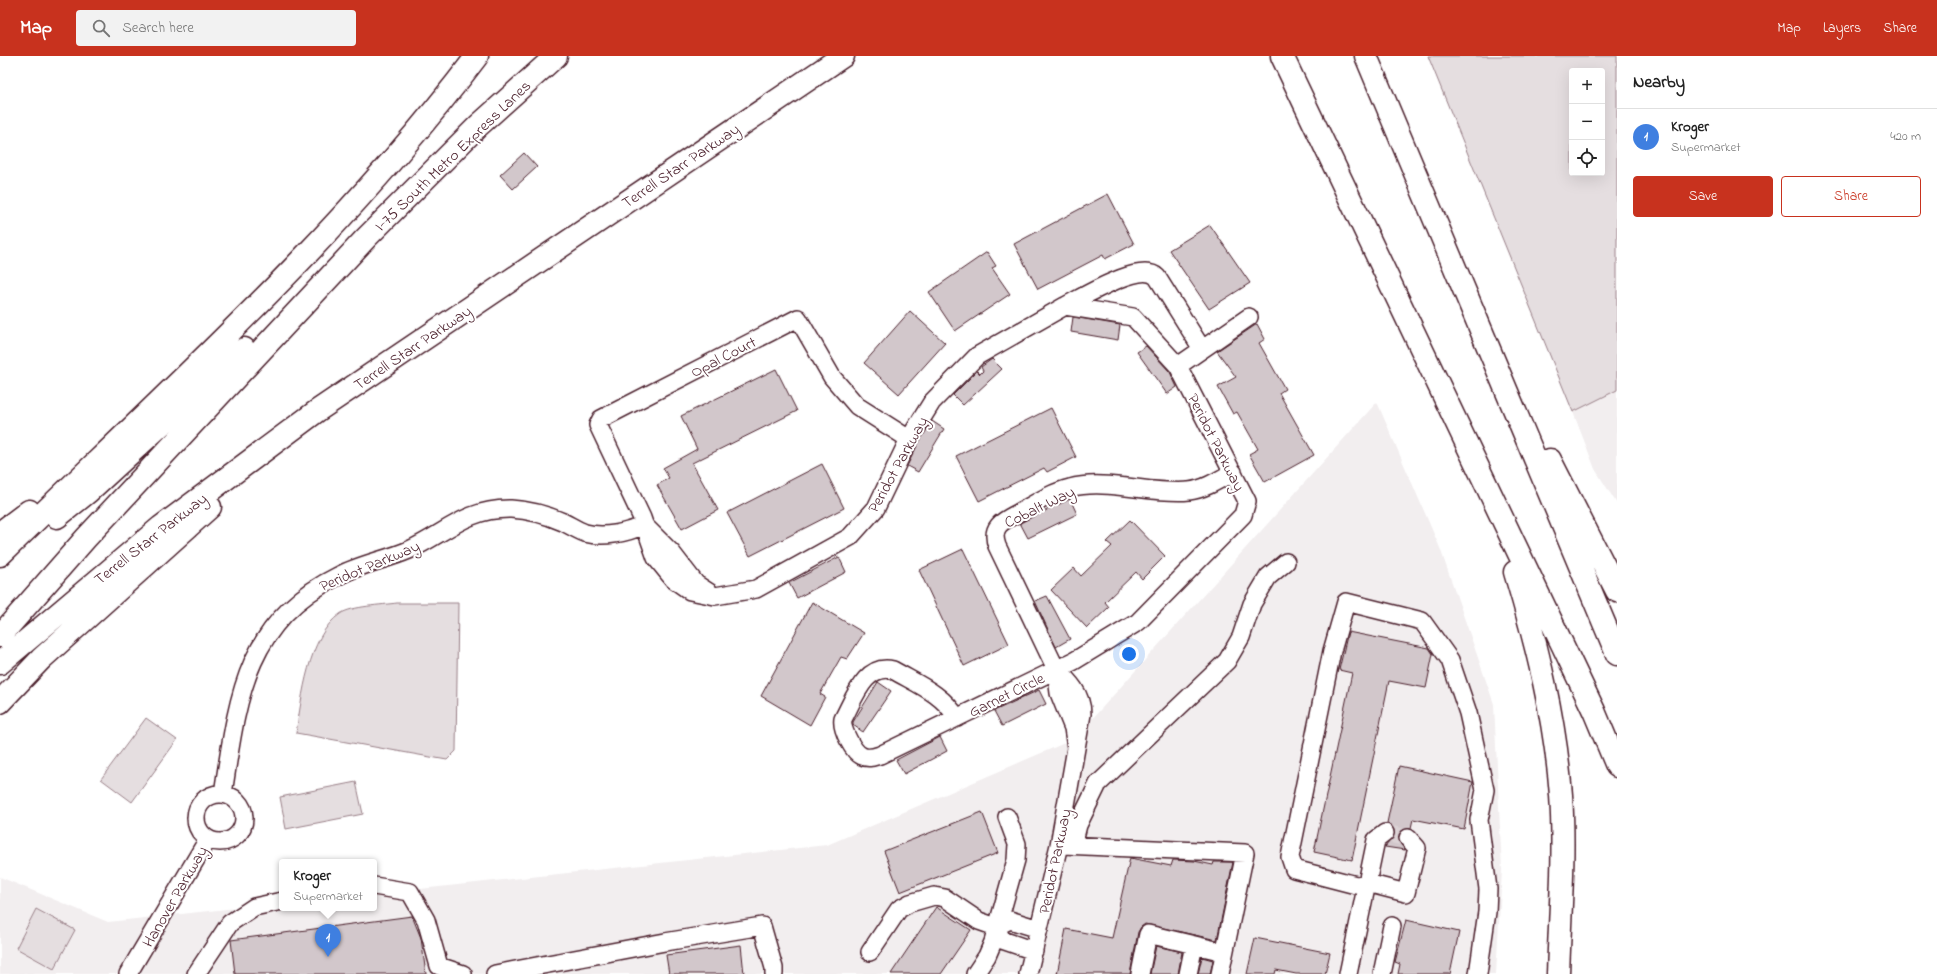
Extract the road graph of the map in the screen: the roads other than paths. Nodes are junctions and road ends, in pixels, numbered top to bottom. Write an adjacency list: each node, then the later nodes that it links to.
1 (477, 56): 14 (highway)
2 (556, 56): 6 (highway, I-75 South Metro Express Lanes)
3 (843, 56): 12 (highway, Terrell Starr Parkway)
4 (1282, 56): 16 (highway)
5 (1366, 56): 9 (highway)
6 (366, 238): 20 (highway); 23 (highway)
7 (1065, 306): 10 (street, Peridot Parkway); 11 (street, Peridot Parkway); 13 (street, Peridot Parkway)
8 (1249, 316): 10 (street)
9 (1487, 345): 22 (highway); 24 (highway)
10 (1202, 349): 11 (street)
11 (1178, 366): 15 (street, Peridot Parkway)
12 (317, 411): 25 (highway, Terrell Starr Parkway); 27 (highway)
13 (909, 440): 17 (street, Peridot Parkway); 17 (street, Opal Court)
14 (110, 448): 18 (highway); 19 (highway)
15 (1233, 472): 26 (street, Peridot Parkway); 26 (street, Cobalt Way)
16 (1496, 508): 29 (highway); 59 (highway)
17 (644, 525): 30 (street, Peridot Parkway)
18 (0, 533)
19 (0, 555)
20 (0, 560)
21 (1286, 562): 35 (street)
22 (1617, 591)
23 (0, 636)
24 (1617, 654)
25 (0, 663)
26 (1056, 670): 28 (street, Garnet Circle); 35 (street, Peridot Parkway)
27 (0, 702)
28 (957, 718): 28 (street, Garnet Circle)
29 (1617, 766)
30 (223, 794): 34 (street); 34 (street)
31 (1007, 817): 40 (street)
32 (1385, 833): 36 (street)
33 (1408, 838): 36 (street)
34 (208, 839): 46 (street, Hanover Parkway)
35 (1066, 845): 41 (street, Peridot Parkway); 45 (street)
36 (1367, 883): 56 (street); 58 (street)
37 (377, 886): 48 (street)
38 (279, 902): 47 (street)
39 (1392, 926): 57 (street)
40 (996, 927): 41 (street); 43 (street); 44 (street); 51 (street)
41 (1039, 930): 43 (street, Peridot Parkway)
42 (1194, 945): 45 (street); 53 (street); 54 (street)
43 (1034, 951): 52 (street, Peridot Parkway)
44 (870, 952)
45 (1224, 952): 55 (street)
46 (128, 974)
47 (196, 974)
48 (463, 974)
49 (495, 974): 50 (street)
50 (774, 974)
51 (975, 974)
52 (1028, 974)
53 (1140, 974)
54 (1188, 974)
55 (1220, 974)
56 (1348, 974)
57 (1382, 974)
58 (1478, 974)
59 (1558, 974)

